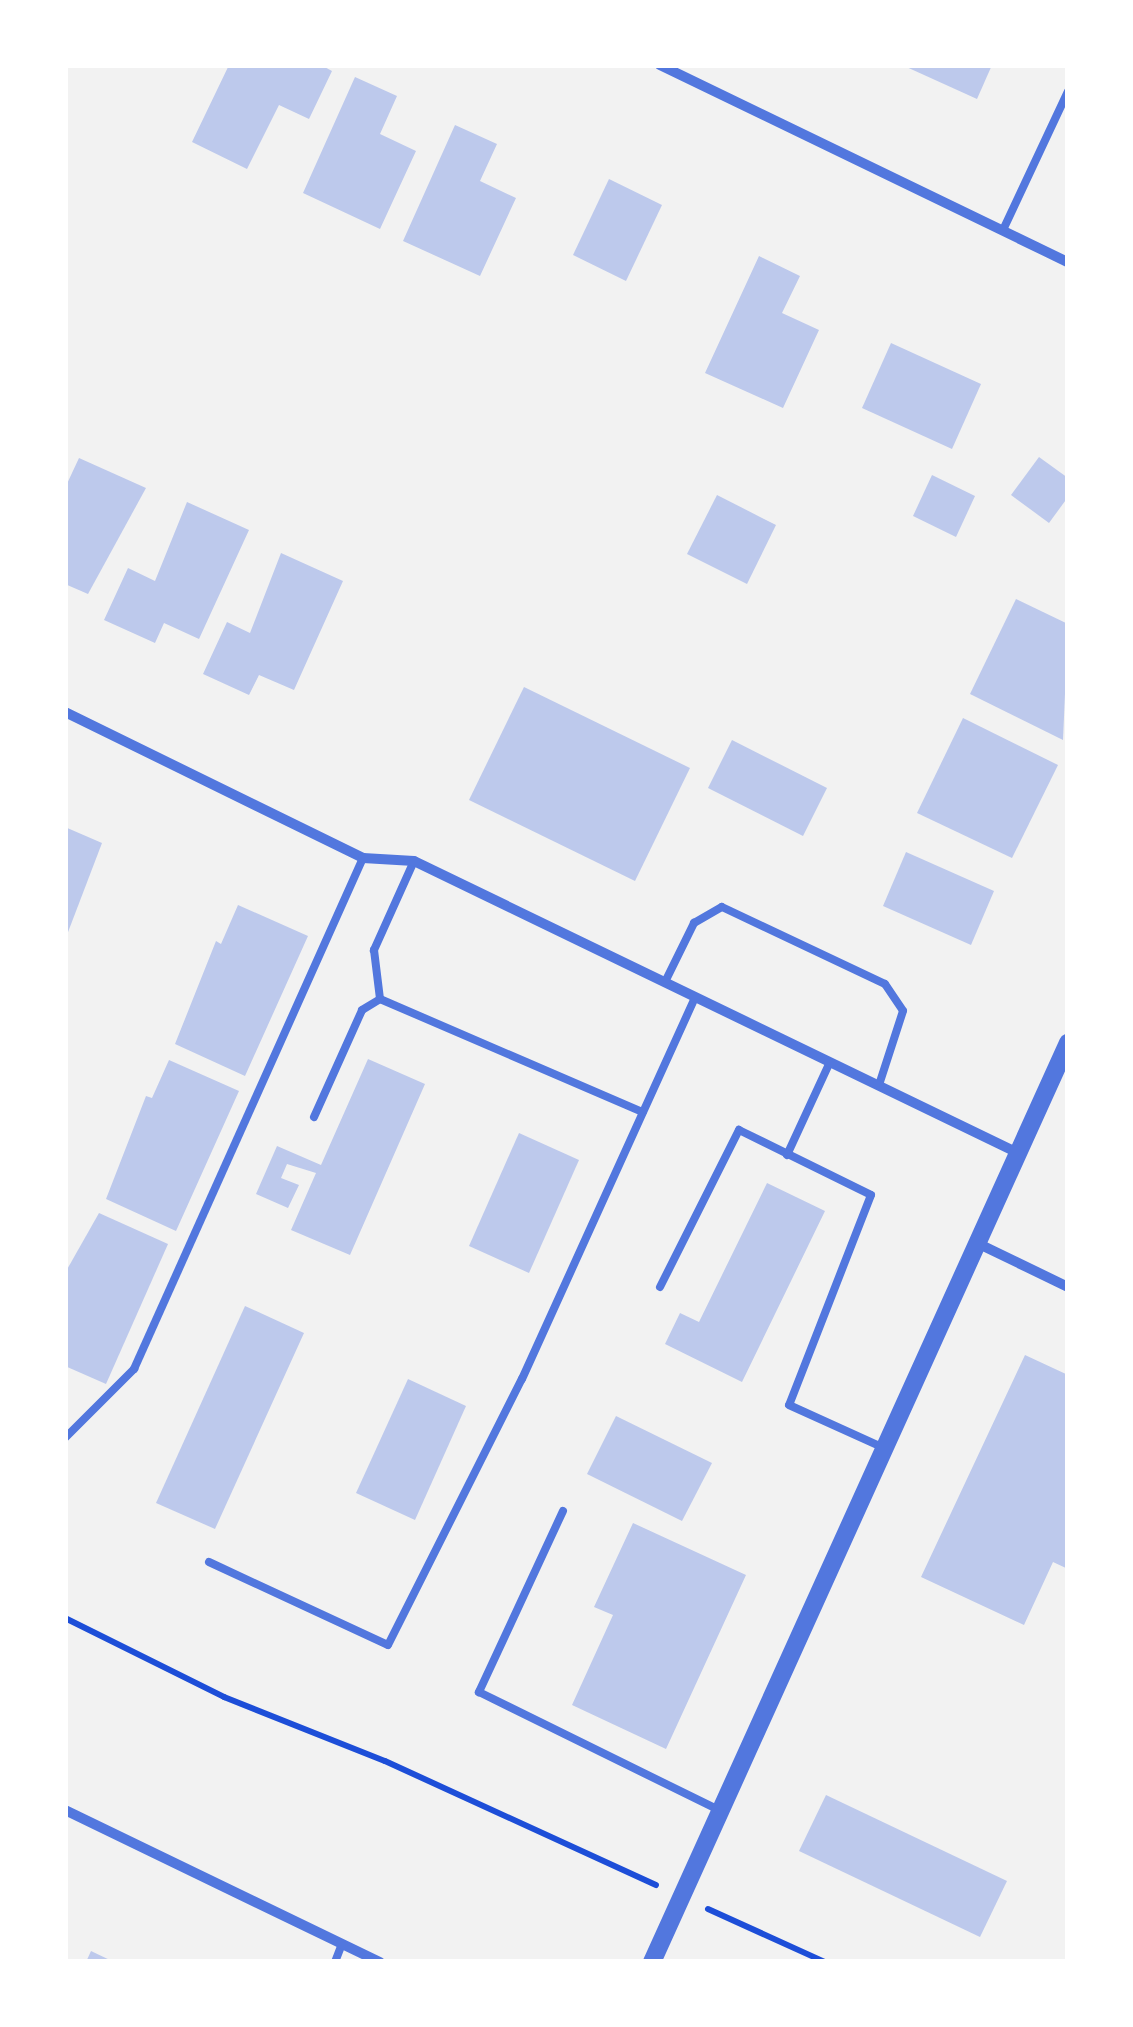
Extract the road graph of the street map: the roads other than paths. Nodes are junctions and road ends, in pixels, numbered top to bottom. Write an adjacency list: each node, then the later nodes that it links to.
1 (660, 65): 3 (street)
2 (1068, 91): 3 (lane)
3 (1003, 230): 4 (street)
4 (1068, 262)
5 (65, 712): 6 (street)
6 (363, 858): 7 (street); 21 (lane)
7 (414, 861): 8 (street); 10 (lane)
8 (665, 982): 9 (street); 13 (lane)
9 (695, 997): 12 (street); 14 (lane)
10 (380, 999): 14 (lane); 15 (lane)
11 (1068, 1042): 16 (street)
12 (830, 1062): 13 (street); 17 (lane)
13 (879, 1085): 16 (street)
14 (642, 1112): 24 (lane)
15 (314, 1116)
16 (1018, 1153): 18 (street)
17 (787, 1154): 19 (lane); 22 (lane)
18 (977, 1243): 20 (street); 22 (street)
19 (660, 1287)
20 (1068, 1288)
21 (65, 1438)
22 (884, 1448): 26 (street)
23 (563, 1510): 26 (lane)
24 (209, 1562)
25 (65, 1810): 27 (street)
26 (720, 1811): 30 (street)
27 (342, 1944): 28 (lane); 29 (street)
28 (335, 1962)
29 (380, 1962)
30 (652, 1962)

